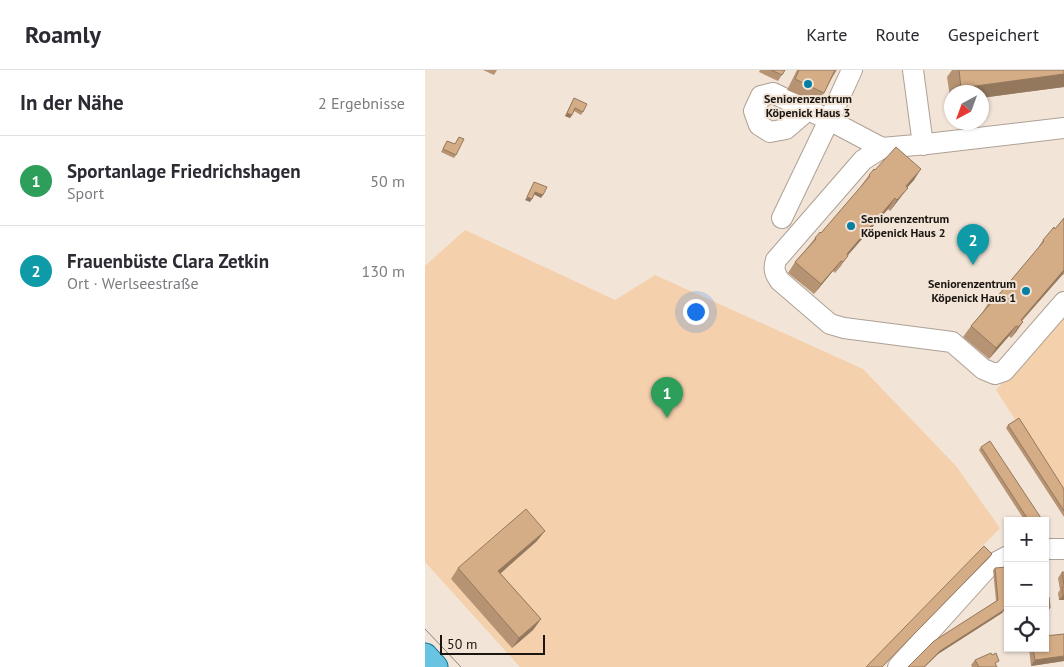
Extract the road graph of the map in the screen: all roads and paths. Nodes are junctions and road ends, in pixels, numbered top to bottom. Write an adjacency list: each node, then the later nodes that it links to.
1 (852, 70): 4 (street)
2 (913, 70): 6 (street)
3 (808, 110): 4 (street)
4 (829, 120): 7 (street); 8 (street)
5 (1064, 128): 6 (street)
6 (923, 145): 7 (street)
7 (882, 148): 9 (street)
8 (782, 218)
9 (1064, 302)
10 (1049, 549): 11 (street)
11 (1064, 549)
12 (1004, 558): 15 (street)
13 (425, 656): 14 (main road)
14 (435, 667)
15 (898, 667)

